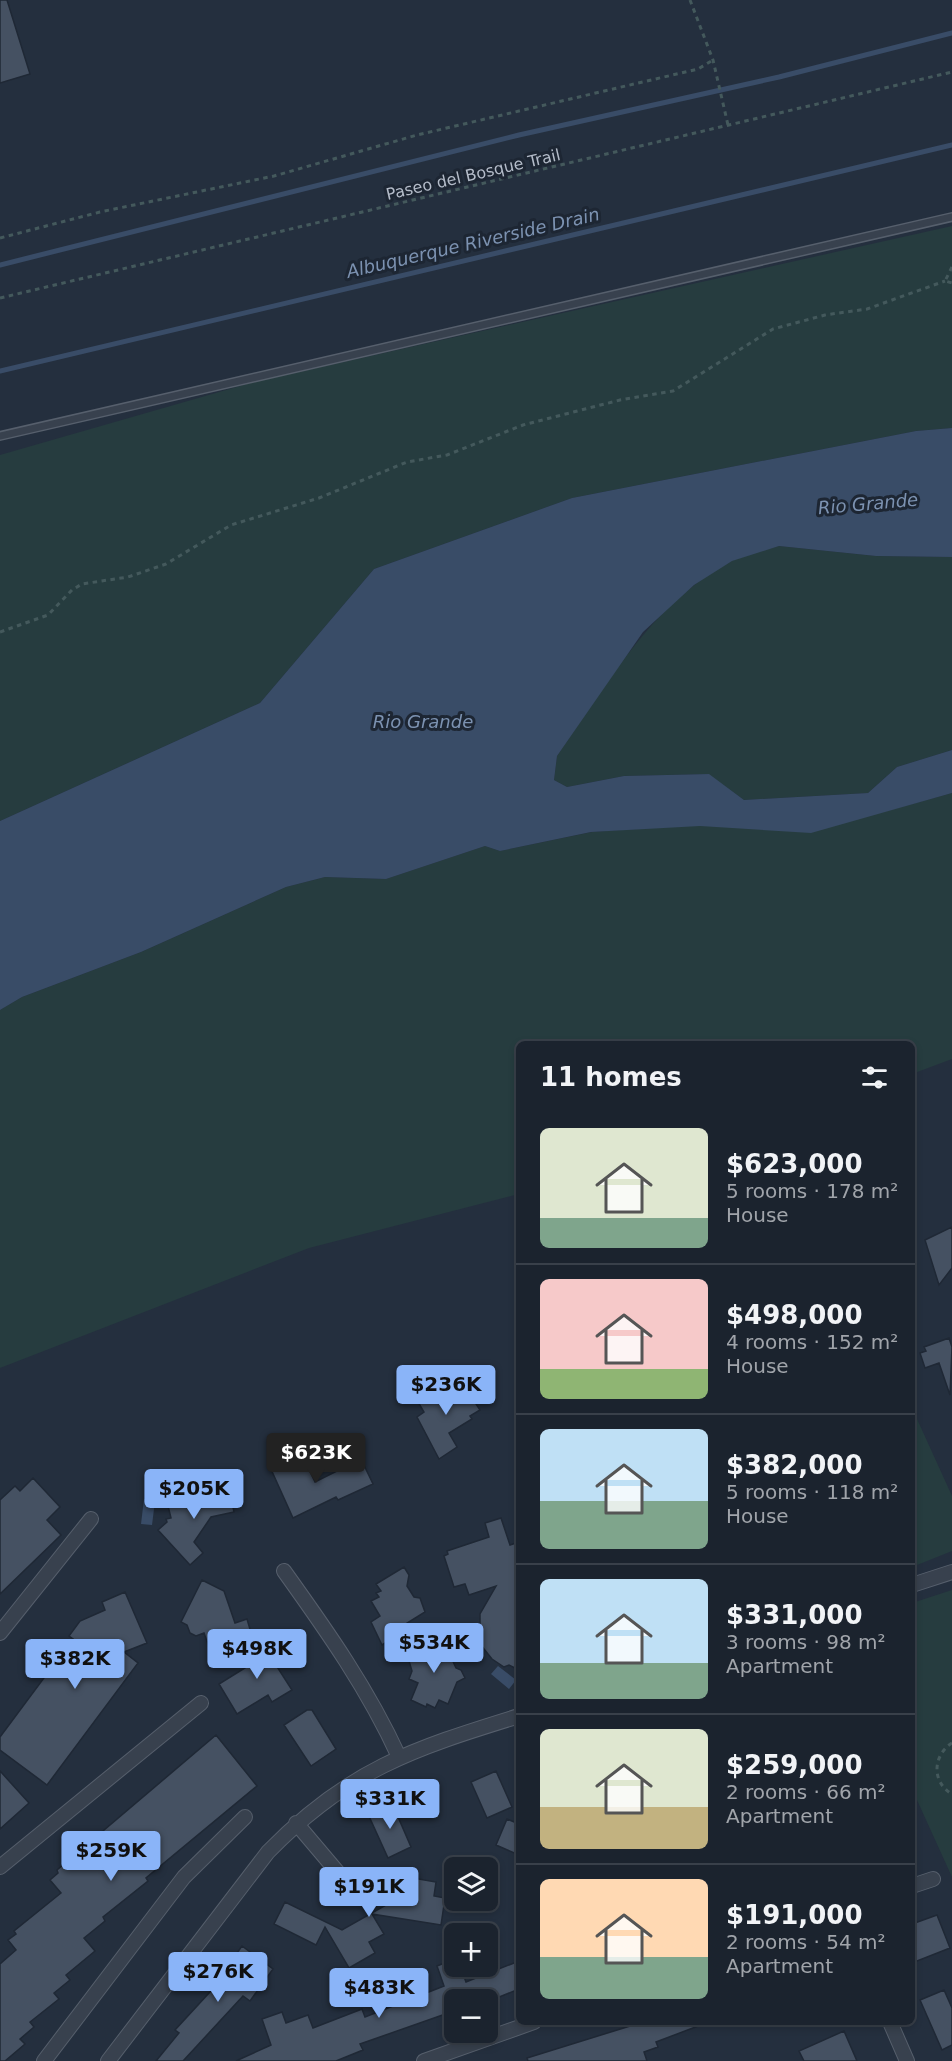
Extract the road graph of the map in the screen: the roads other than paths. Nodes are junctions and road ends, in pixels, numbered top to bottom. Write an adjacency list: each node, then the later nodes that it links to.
1 (952, 217): 2 (lane)
2 (0, 436)
3 (91, 1519): 7 (street)
4 (284, 1571): 10 (street)
5 (952, 1572): 6 (street)
6 (915, 1584)
7 (0, 1633)
8 (201, 1703): 13 (street)
9 (516, 1717): 10 (street)
10 (399, 1757): 12 (street)
11 (244, 1817): 19 (street)
12 (296, 1823): 14 (street); 20 (street)
13 (0, 1867)
14 (340, 1875)
15 (933, 1879): 16 (street)
16 (915, 1885)
17 (526, 2025): 21 (street)
18 (891, 2025): 22 (street)
19 (44, 2061)
20 (108, 2061)
21 (424, 2061)
22 (907, 2061)

